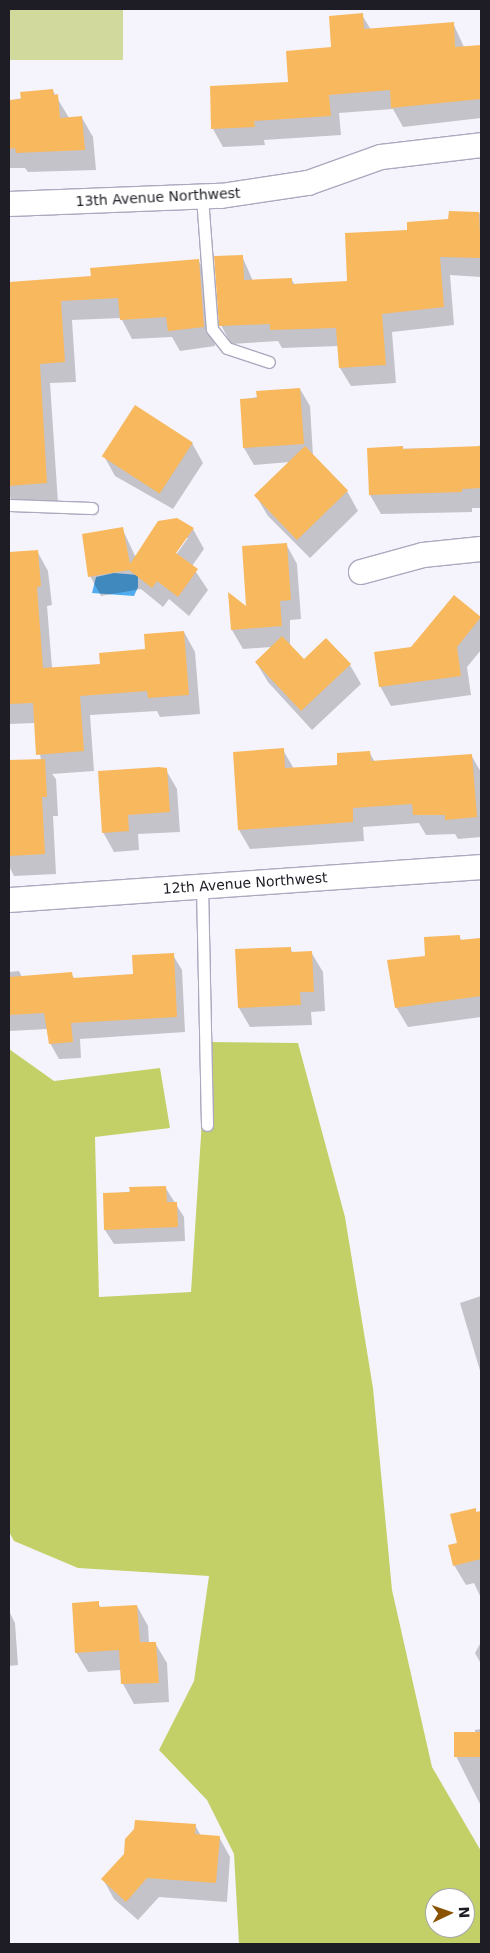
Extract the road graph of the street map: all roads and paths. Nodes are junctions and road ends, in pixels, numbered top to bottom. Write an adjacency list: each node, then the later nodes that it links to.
1 (481, 145): 2 (street, 13th Avenue Northwest)
2 (202, 197): 3 (street, 13th Avenue Northwest); 4 (lane)
3 (9, 204)
4 (269, 362)
5 (9, 504): 6 (lane)
6 (92, 508)
7 (481, 549): 8 (street)
8 (361, 572)
9 (481, 867): 10 (street, 12th Avenue Northwest)
10 (202, 886): 11 (street, 12th Avenue Northwest); 12 (lane)
11 (9, 900)
12 (207, 1125)

